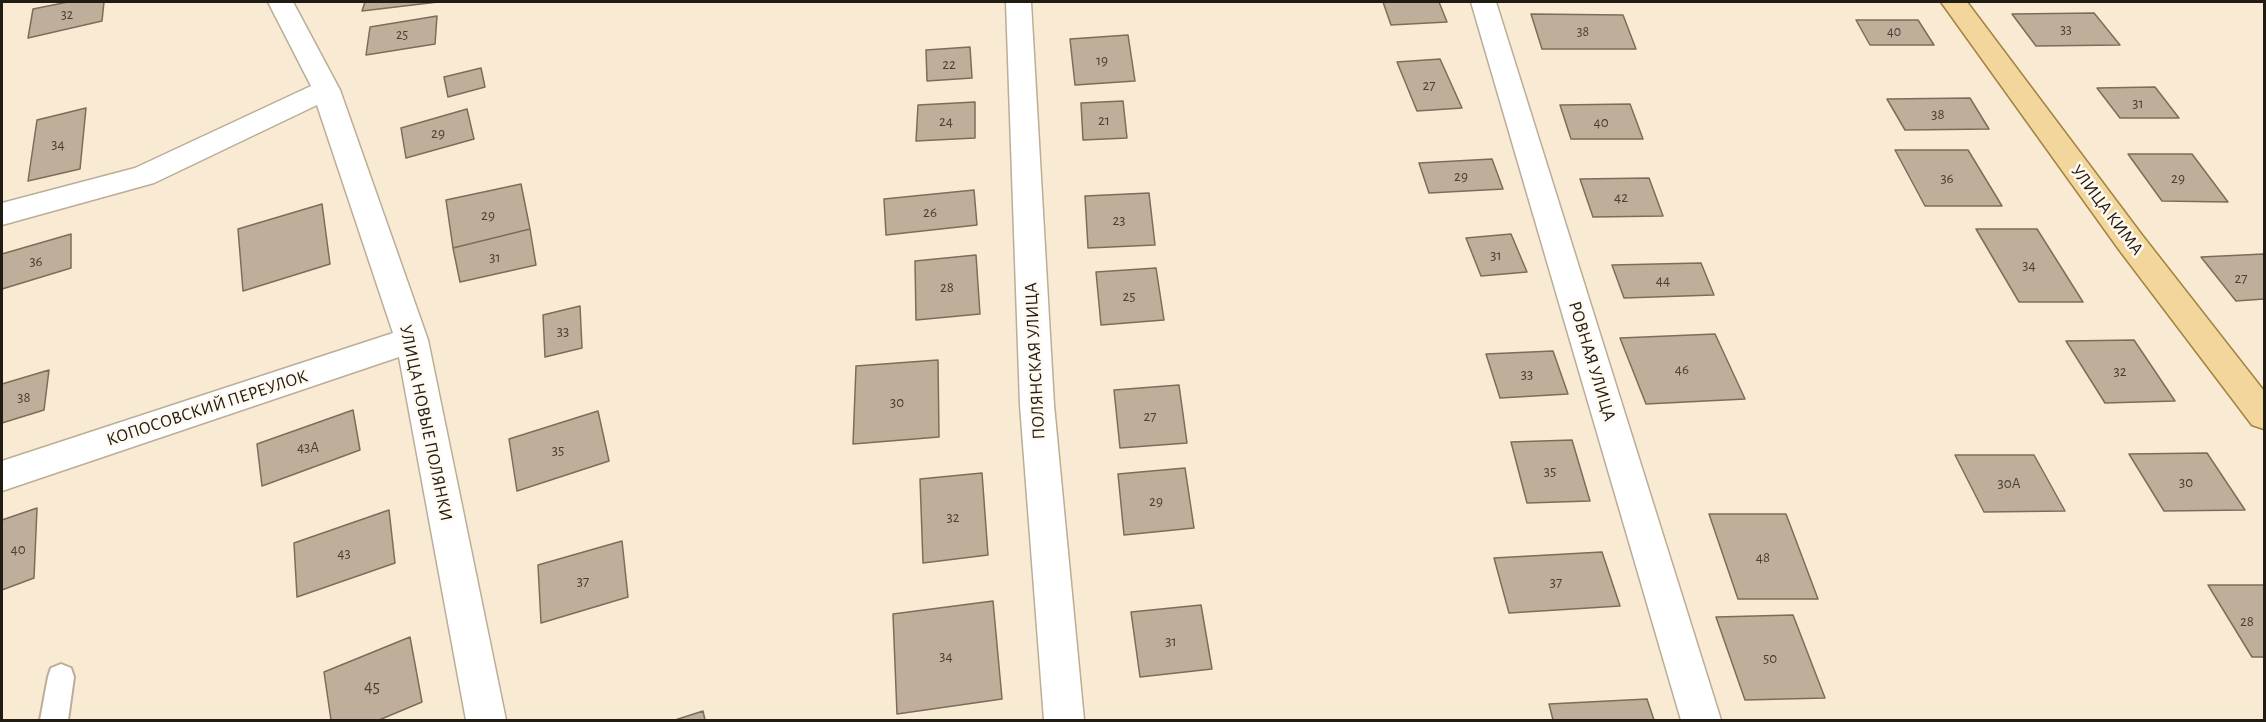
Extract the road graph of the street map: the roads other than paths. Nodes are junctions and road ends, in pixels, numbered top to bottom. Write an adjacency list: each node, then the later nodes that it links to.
1 (281, 2): 5 (street, УЛИЦА НОВЫЕ ПОЛЯНКИ)
2 (1018, 2): 13 (street, ПОЛЯНСКАЯ УЛИЦА)
3 (1483, 2): 14 (street, РОВНАЯ УЛИЦА)
4 (1954, 2): 8 (main road, УЛИЦА КИМА)
5 (326, 90): 6 (street); 7 (street, УЛИЦА НОВЫЕ ПОЛЯНКИ)
6 (2, 214)
7 (412, 340): 9 (street, КОПОСОВСКИЙ ПЕРЕУЛОК); 12 (street, УЛИЦА НОВЫЕ ПОЛЯНКИ)
8 (2265, 415)
9 (2, 476)
10 (61, 677): 11 (lane)
11 (54, 720)
12 (486, 720)
13 (1064, 720)
14 (1701, 720)

